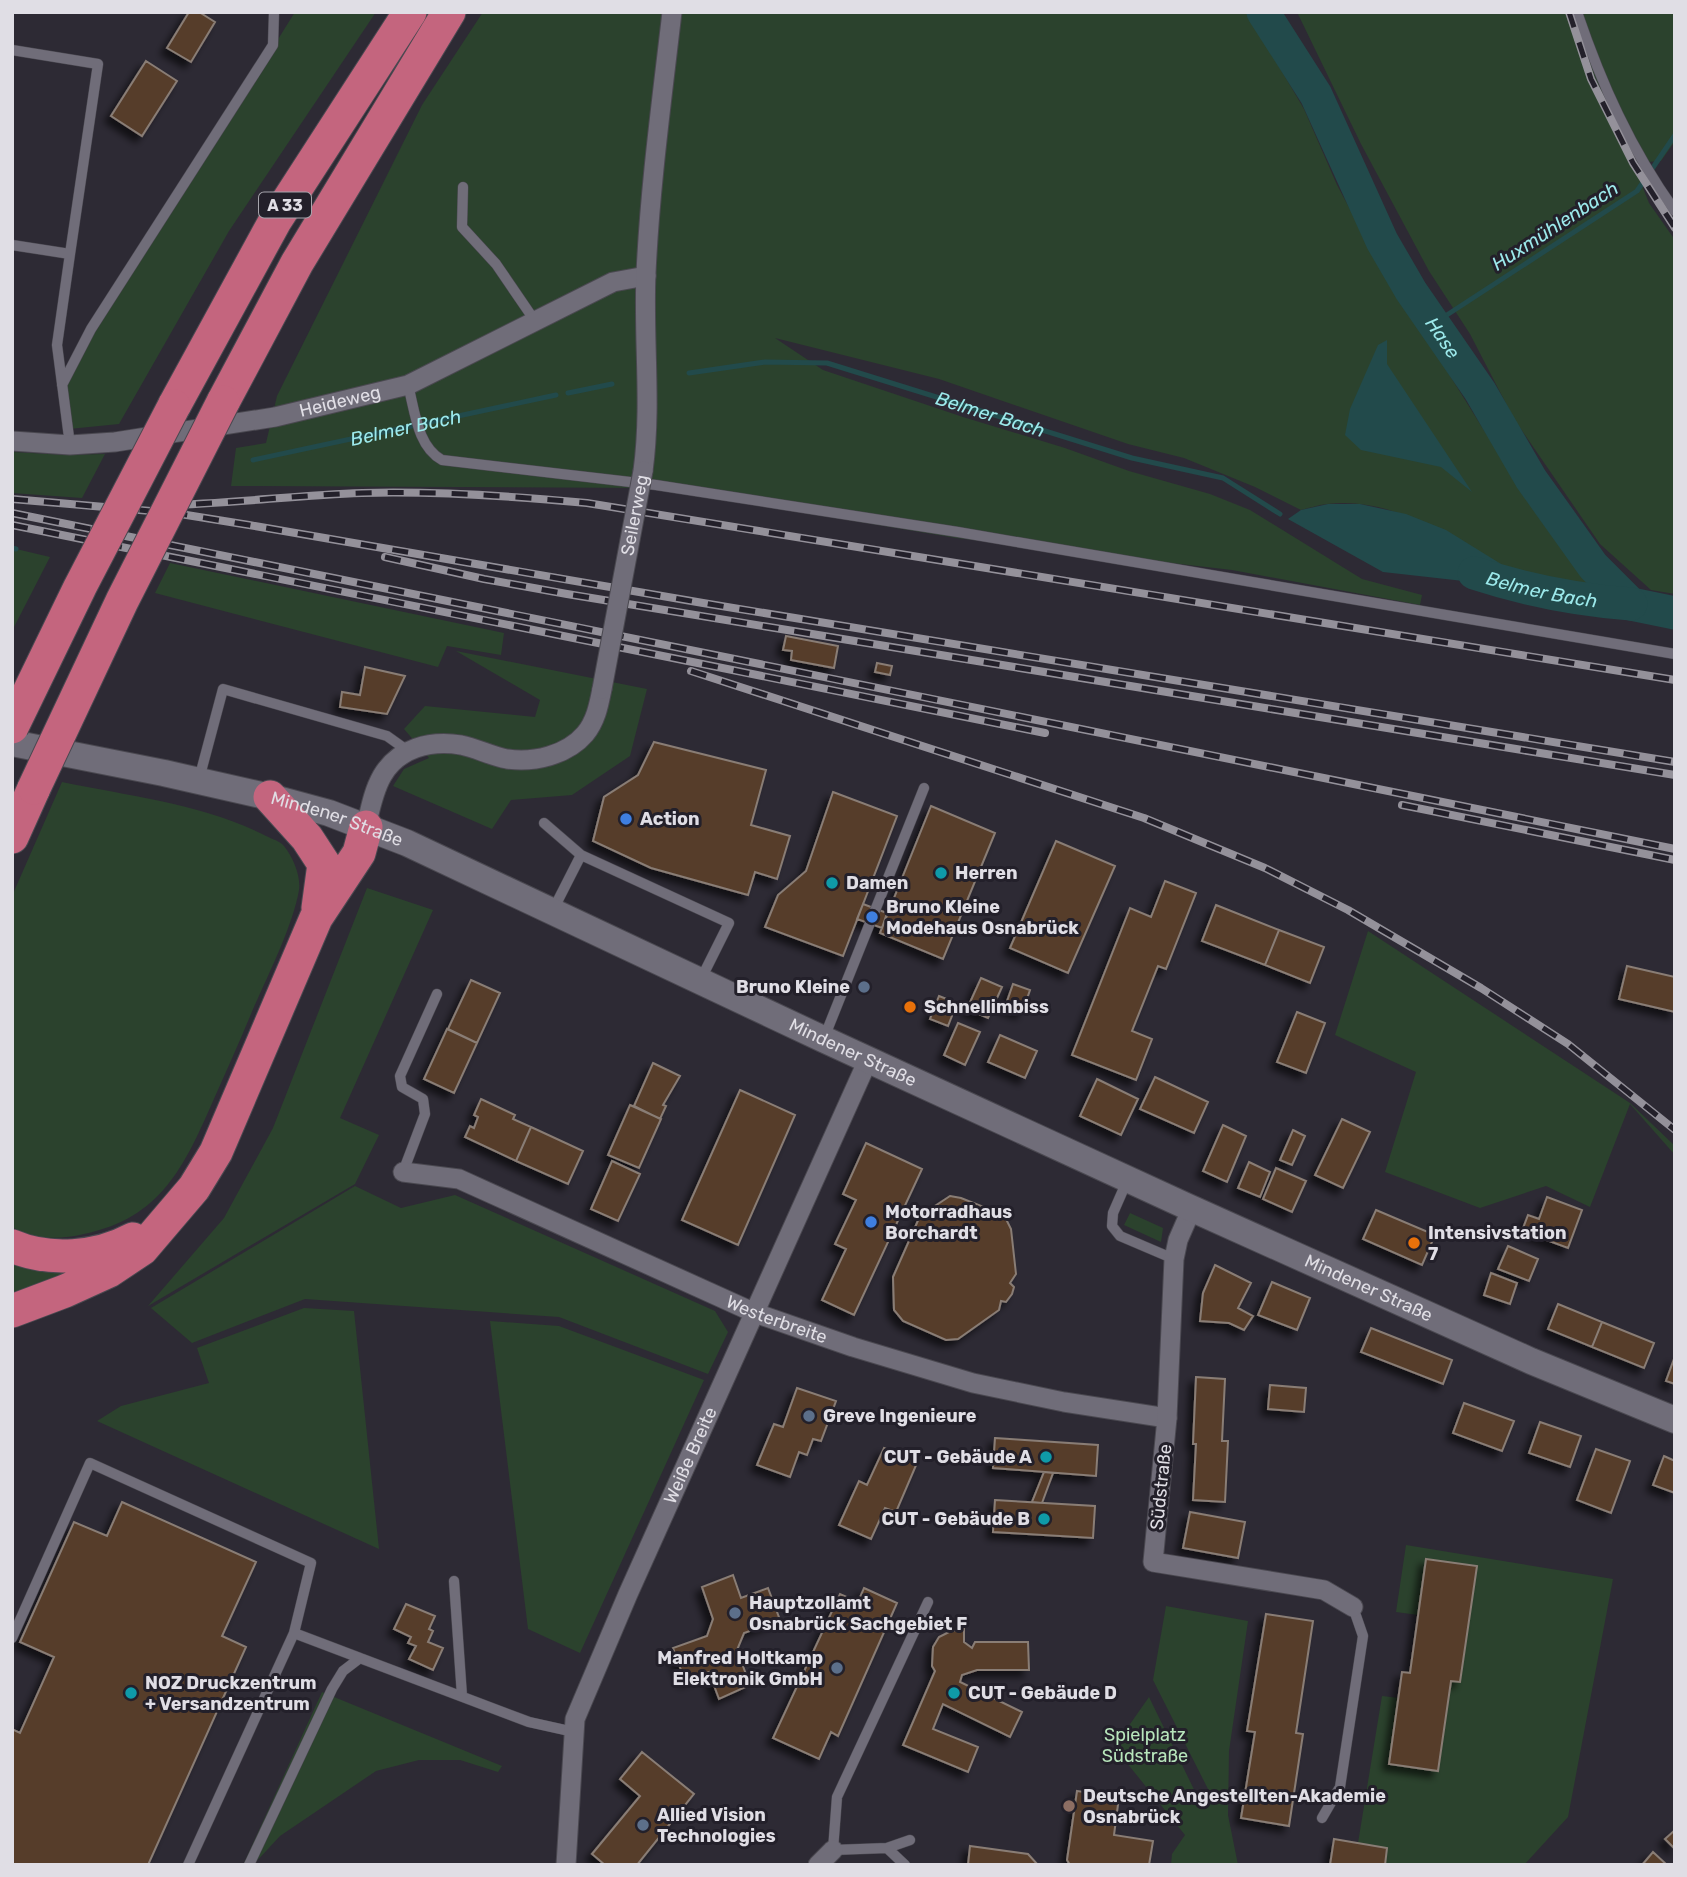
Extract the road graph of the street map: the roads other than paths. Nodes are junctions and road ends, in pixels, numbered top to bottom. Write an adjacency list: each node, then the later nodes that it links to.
1 (274, 12): 13 (lane)
2 (410, 12): 18 (highway, A 33, bridge)
3 (449, 12): 26 (highway, A 33, bridge)
4 (672, 12): 11 (street, Seilerweg)
5 (1577, 12): 8 (lane)
6 (12, 50): 10 (lane)
7 (463, 187): 12 (lane)
8 (1675, 211)
9 (12, 245): 10 (lane)
10 (70, 254): 13 (lane)
11 (646, 276): 12 (street, Heideweg); 20 (street, Seilerweg, bridge)
12 (535, 321): 14 (street, Heideweg)
13 (62, 385): 16 (lane)
14 (408, 385): 16 (street, Heideweg); 17 (lane)
15 (12, 441): 16 (street, Heideweg)
16 (70, 445)
17 (1675, 654)
18 (12, 727)
19 (12, 743): 21 (main road, Mindener Straße)
20 (408, 751): 21 (lane); 25 (street)
21 (199, 780): 23 (main road, Mindener Straße)
22 (924, 788): 33 (lane)
23 (270, 797): 25 (main road, Mindener Straße); 28 (highway)
24 (544, 823): 27 (lane)
25 (366, 827): 28 (highway); 29 (main road, Mindener Straße); 30 (highway)
26 (12, 837)
27 (581, 855): 29 (lane); 31 (lane)
28 (324, 864): 30 (highway)
29 (551, 912): 31 (main road, Mindener Straße)
30 (316, 918): 38 (highway)
31 (700, 982): 33 (main road, Mindener Straße)
32 (437, 994): 35 (lane)
33 (823, 1039): 34 (main road, Mindener Straße)
34 (868, 1060): 36 (main road, Mindener Straße); 42 (street, Weiße Breite)
35 (404, 1172): 42 (street, Westerbreite)
36 (1127, 1179): 37 (main road, Mindener Straße); 40 (lane)
37 (1192, 1208): 40 (street, Südstraße); 44 (main road, Mindener Straße)
38 (169, 1219): 39 (highway); 41 (highway)
39 (12, 1246)
40 (1174, 1259): 43 (street, Südstraße)
41 (12, 1311)
42 (755, 1314): 43 (street, Westerbreite); 52 (street, Weiße Breite)
43 (1167, 1418): 47 (street, Südstraße)
44 (1675, 1420)
45 (454, 1581): 51 (lane)
46 (928, 1602): 56 (lane)
47 (1353, 1607): 53 (lane)
48 (294, 1633): 49 (lane); 50 (lane); 57 (lane)
49 (12, 1639)
50 (359, 1658): 51 (lane); 58 (lane)
51 (462, 1696): 52 (lane)
52 (574, 1731): 59 (street, Weiße Breite)
53 (1322, 1818)
54 (910, 1840): 55 (lane)
55 (887, 1848): 56 (lane); 61 (lane)
56 (833, 1850): 60 (street)
57 (188, 1865)
58 (249, 1865)
59 (566, 1865)
60 (818, 1865)
61 (905, 1865)

